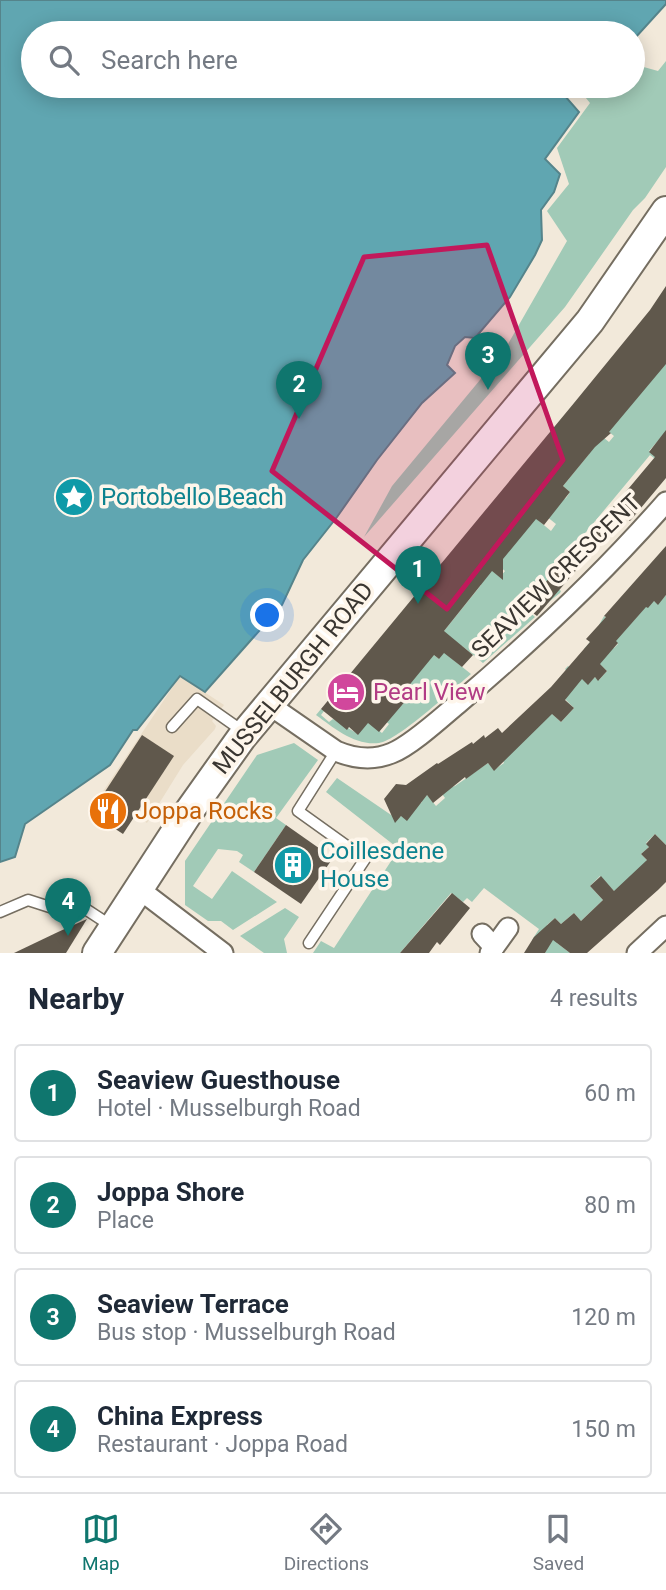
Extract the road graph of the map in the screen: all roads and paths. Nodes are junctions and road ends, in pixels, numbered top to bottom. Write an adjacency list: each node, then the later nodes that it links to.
1 (666, 211): 3 (main road, MUSSELBURGH ROAD)
2 (666, 502): 6 (street, SEAVIEW CRESCENT)
3 (268, 704): 5 (main road, MUSSELBURGH ROAD); 6 (street, SEAVIEW CRESCENT)
4 (172, 727): 5 (lane)
5 (245, 733): 7 (main road, MUSSELBURGH ROAD)
6 (336, 751): 12 (lane)
7 (139, 889): 10 (main road, MUSSELBURGH ROAD); 15 (street)
8 (0, 912): 10 (lane)
9 (666, 926): 16 (street)
10 (113, 928): 14 (main road, MUSSELBURGH ROAD)
11 (508, 928): 13 (street)
12 (309, 943)
13 (489, 945)
14 (97, 953)
15 (223, 953)
16 (637, 953)

